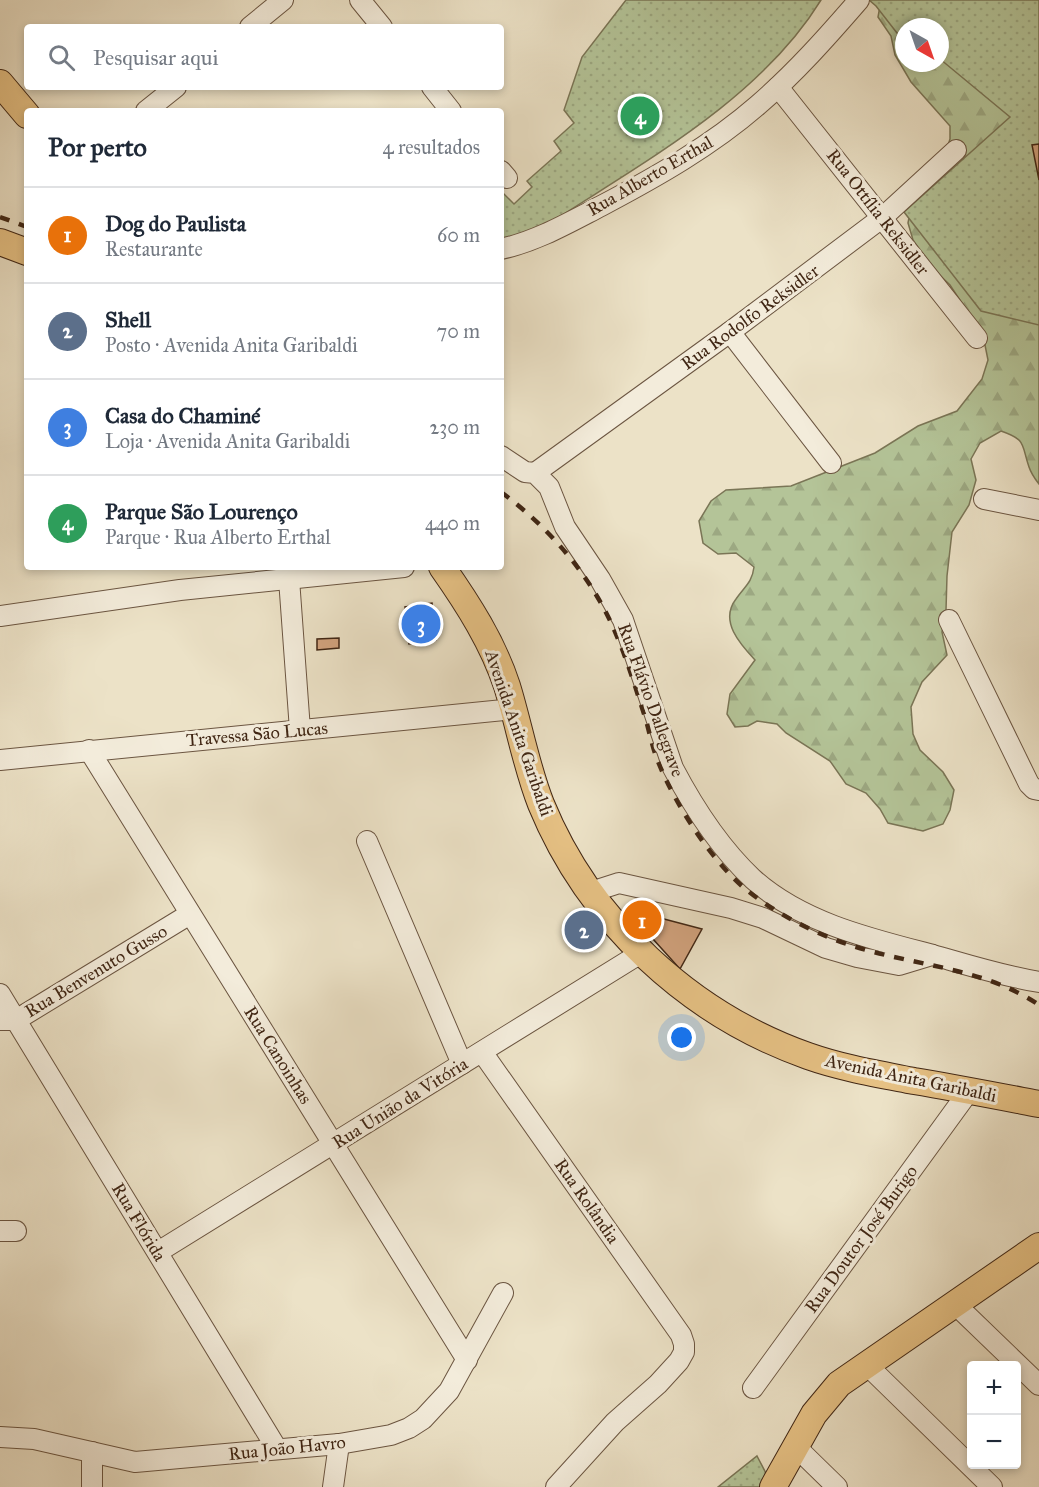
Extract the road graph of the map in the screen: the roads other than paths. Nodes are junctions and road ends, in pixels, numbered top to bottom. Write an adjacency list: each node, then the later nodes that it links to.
1 (283, 0): 4 (street)
2 (360, 0): 5 (street)
3 (859, 0): 7 (street, Rua Alberto Erthal)
4 (254, 24)
5 (380, 24)
6 (0, 84): 12 (main road)
7 (778, 87): 14 (street, Rua Ottília Reksidler); 16 (street, Rua Alberto Erthal)
8 (172, 90): 10 (street)
9 (434, 90): 11 (street)
10 (150, 108)
11 (449, 108)
12 (24, 112)
13 (956, 150): 14 (street, Rua Rodolfo Reksidler)
14 (883, 217): 18 (street, Rua Rodolfo Reksidler); 19 (street, Rua Ottília Reksidler)
15 (0, 242): 17 (main road)
16 (504, 248)
17 (24, 251)
18 (730, 332): 21 (street); 22 (street, Rua Rodolfo Reksidler)
19 (977, 338)
20 (504, 458): 22 (street, Rua Flávio Dallegrave)
21 (831, 463)
22 (535, 473): 39 (street, Rua Flávio Dallegrave)
23 (984, 499): 24 (street)
24 (1039, 510)
25 (375, 570): 27 (street)
26 (444, 570): 30 (main road, Avenida Anita Garibaldi)
27 (289, 579): 28 (street); 31 (street)
28 (0, 616)
29 (949, 620): 34 (street)
30 (514, 709): 31 (street, Travessa São Lucas); 36 (main road, Avenida Anita Garibaldi)
31 (300, 730): 32 (street, Travessa São Lucas)
32 (89, 750): 33 (street, Travessa São Lucas); 37 (street, Rua Canoinhas)
33 (0, 760)
34 (1039, 790)
35 (367, 841): 46 (street)
36 (591, 892): 38 (main road, Avenida Anita Garibaldi); 39 (street)
37 (190, 914): 44 (street, Rua Benvenuto Gusso); 49 (street, Rua Canoinhas)
38 (641, 953): 45 (street, Rua União da Vitória); 47 (main road, Avenida Anita Garibaldi)
39 (933, 955): 40 (street, Rua Flávio Dallegrave)
40 (1015, 978): 41 (street, Rua Flávio Dallegrave); 43 (street)
41 (1039, 982)
42 (0, 994): 44 (street, Rua Flórida)
43 (1039, 997)
44 (8, 1020): 51 (street, Rua Flórida)
45 (482, 1052): 46 (street, Rua União da Vitória); 65 (street, Rua Rolândia)
46 (462, 1064): 49 (street, Rua União da Vitória)
47 (969, 1091): 48 (main road, Avenida Anita Garibaldi); 57 (street, Rua Doutor José Burigo)
48 (1039, 1104)
49 (333, 1144): 51 (street, Rua União da Vitória); 54 (street, Rua Canoinhas)
50 (1039, 1246): 53 (main road)
51 (158, 1252): 61 (street, Rua Flórida)
52 (503, 1293): 54 (street, Rua João Havro)
53 (955, 1304): 55 (main road); 56 (street)
54 (467, 1360): 59 (street, Rua João Havro)
55 (866, 1364): 60 (main road); 68 (street)
56 (1039, 1385)
57 (753, 1388)
58 (0, 1437): 62 (street, Rua João Havro)
59 (339, 1444): 61 (street, Rua João Havro); 64 (street)
60 (795, 1446): 66 (main road); 67 (street)
61 (278, 1449): 62 (street, Rua João Havro)
62 (92, 1452): 63 (street)
63 (92, 1487)
64 (333, 1487)
65 (556, 1487)
66 (773, 1487)
67 (837, 1487)
68 (993, 1487)

